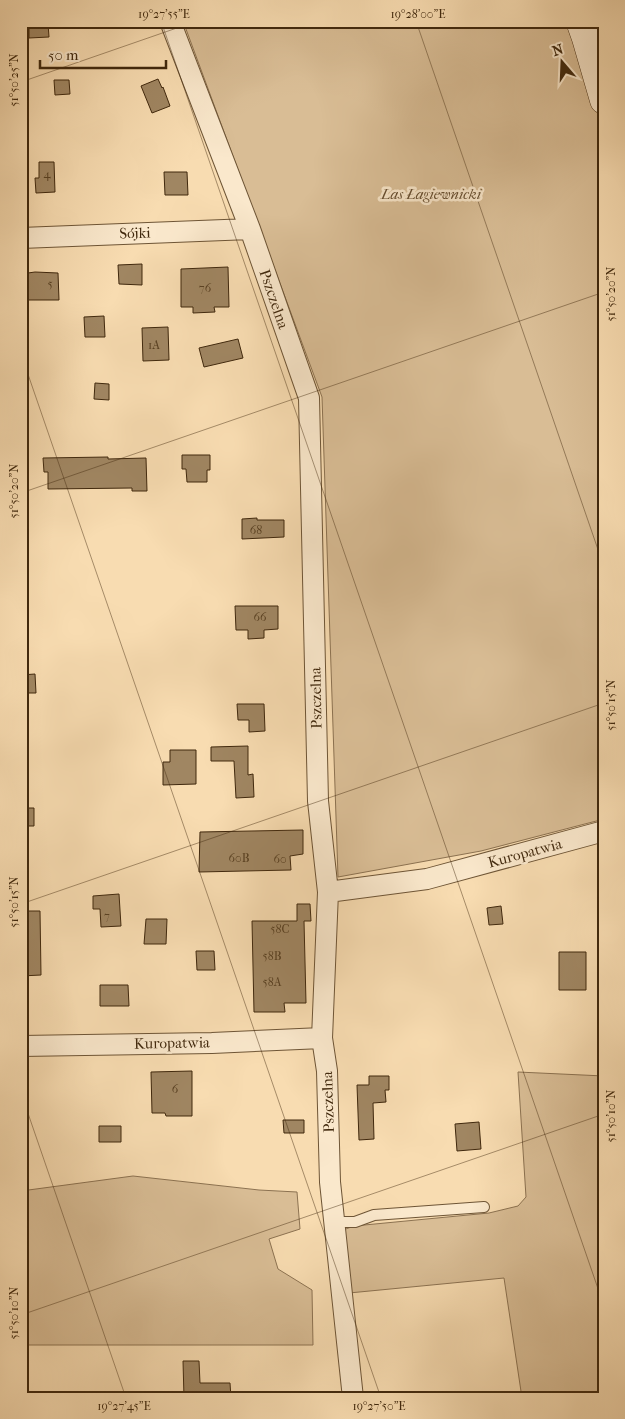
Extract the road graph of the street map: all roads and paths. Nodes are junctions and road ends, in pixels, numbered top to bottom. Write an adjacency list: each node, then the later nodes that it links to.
1 (170, 21): 4 (street, Pszczelna)
2 (580, 21): 3 (street)
3 (604, 100)
4 (250, 228): 5 (street, Sójki); 7 (street, Pszczelna)
5 (21, 238)
6 (604, 831): 7 (street, Kuropatwia)
7 (328, 892): 8 (street, Pszczelna)
8 (322, 1038): 9 (street, Kuropatwia); 11 (street, Pszczelna)
9 (21, 1046)
10 (484, 1207): 11 (lane)
11 (334, 1222): 12 (street, Pszczelna)
12 (353, 1398)

